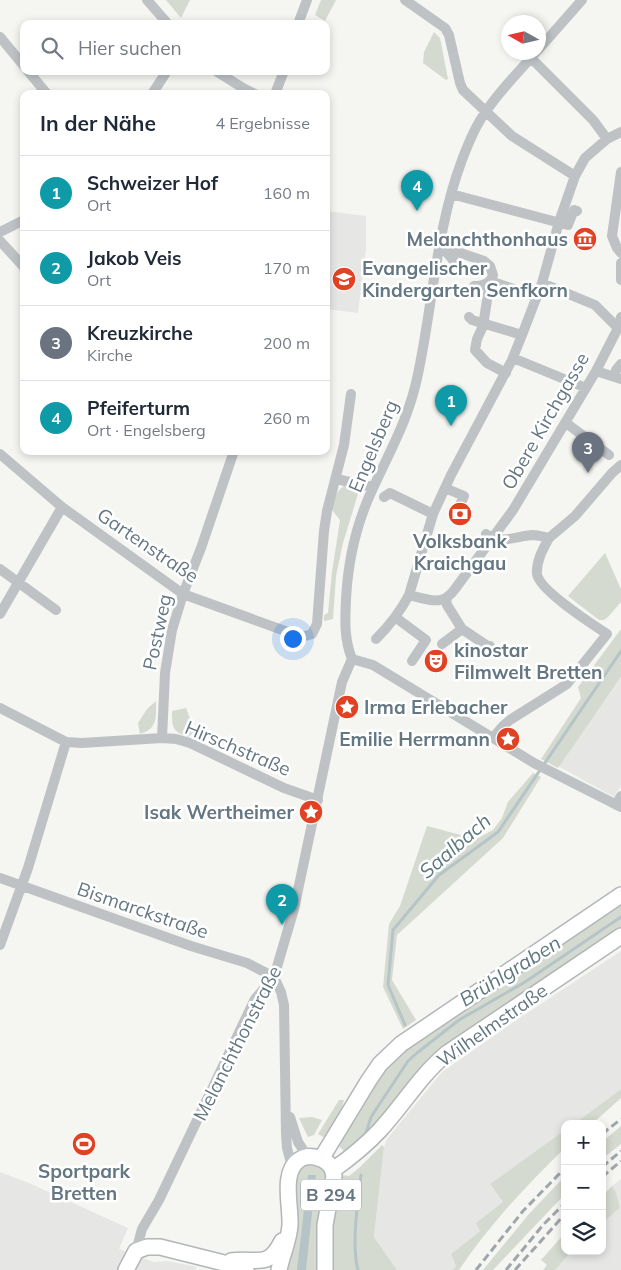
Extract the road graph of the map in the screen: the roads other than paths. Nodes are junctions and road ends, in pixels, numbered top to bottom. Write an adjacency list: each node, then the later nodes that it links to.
1 (147, 0): 5 (street)
2 (308, 0): 6 (street)
3 (405, 0): 20 (street)
4 (582, 0): 8 (street, Engelsberg)
5 (164, 20)
6 (300, 20)
7 (0, 37): 11 (street)
8 (546, 41)
9 (530, 60): 20 (street, Engelsberg)
10 (540, 60): 22 (street)
11 (20, 61)
12 (31, 75): 16 (street)
13 (164, 75): 17 (street)
14 (222, 75): 18 (street)
15 (282, 75): 19 (street)
16 (44, 90)
17 (154, 90)
18 (247, 90)
19 (277, 90)
20 (485, 111): 24 (street); 25 (street, Engelsberg)
21 (621, 132): 22 (street)
22 (607, 139): 24 (street)
23 (621, 172): 32 (street)
24 (575, 176): 28 (street)
25 (451, 194): 28 (street); 31 (street, Engelsberg)
26 (577, 211): 28 (street)
27 (20, 222): 29 (street)
28 (559, 222): 38 (street)
29 (0, 232)
30 (0, 241): 34 (street)
31 (440, 246): 33 (street); 37 (street); 58 (street, Engelsberg)
32 (621, 253)
33 (454, 261)
34 (20, 263)
35 (621, 263): 36 (street)
36 (621, 280)
37 (490, 281): 39 (street); 40 (street); 43 (street)
38 (542, 283): 40 (street); 44 (street)
39 (474, 286)
40 (537, 297): 45 (street)
41 (621, 317): 44 (street, Obere Kirchgasse)
42 (470, 320): 43 (street)
43 (483, 324): 45 (street); 49 (street)
44 (618, 328): 47 (street, Obere Kirchgasse)
45 (522, 335): 46 (street)
46 (513, 358): 49 (street); 50 (street)
47 (596, 371): 48 (street); 50 (street, Obere Kirchgasse)
48 (619, 371)
49 (506, 373): 59 (street)
50 (586, 388): 52 (street, Obere Kirchgasse)
51 (351, 394): 57 (street)
52 (566, 423): 55 (street); 64 (street, Obere Kirchgasse)
53 (0, 454): 61 (street, Gartenstraße)
54 (233, 455): 68 (street, Postweg)
55 (609, 455)
56 (621, 465): 65 (street)
57 (336, 479): 58 (street); 68 (street, Gartenstraße)
58 (373, 487): 78 (street, Engelsberg)
59 (445, 488): 62 (street); 63 (street)
60 (384, 497): 63 (street)
61 (62, 506): 67 (street); 68 (street, Gartenstraße)
62 (460, 506)
63 (433, 514): 69 (street)
64 (489, 536): 65 (street); 70 (street, Obere Kirchgasse)
65 (549, 538): 82 (street)
66 (0, 569): 67 (street)
67 (18, 582): 71 (street); 72 (street)
68 (183, 594): 81 (street, Postweg)
69 (408, 595): 70 (street); 73 (street)
70 (448, 603): 74 (street)
71 (56, 610)
72 (0, 614)
73 (395, 618): 75 (street); 76 (street)
74 (462, 629): 76 (street); 77 (street)
75 (376, 639)
76 (434, 642): 79 (street)
77 (490, 646)
78 (352, 658): 82 (street); 84 (street, Melanchthonstraße)
79 (412, 661)
80 (0, 708): 83 (street, Hirschstraße)
81 (162, 738): 83 (street, Hirschstraße); 84 (street, Hirschstraße)
82 (493, 738): 85 (street)
83 (66, 742): 87 (street)
84 (318, 800): 91 (street, Melanchthonstraße)
85 (619, 803)
86 (0, 878): 87 (street, Bismarckstraße)
87 (22, 886): 90 (street); 91 (street, Bismarckstraße)
88 (621, 895): 93 (main road, Wilhelmstraße / B 294)
89 (621, 936): 95 (main road, Wilhelmstraße / B 294)
90 (0, 945)
91 (274, 977): 92 (street); 97 (street, Melanchthonstraße)
92 (287, 1106): 93 (street); 94 (street)
93 (314, 1158): 94 (main road, B 294); 95 (main road, B 294)
94 (292, 1167): 96 (main road, B 294)
95 (333, 1170): 102 (main road, B 294)
96 (290, 1227): 98 (main road); 101 (main road, B 294)
97 (136, 1251): 98 (main road); 99 (main road, Melanchthonstraße)
98 (224, 1263): 100 (main road)
99 (126, 1270)
100 (246, 1270)
101 (279, 1270)
102 (325, 1270)

